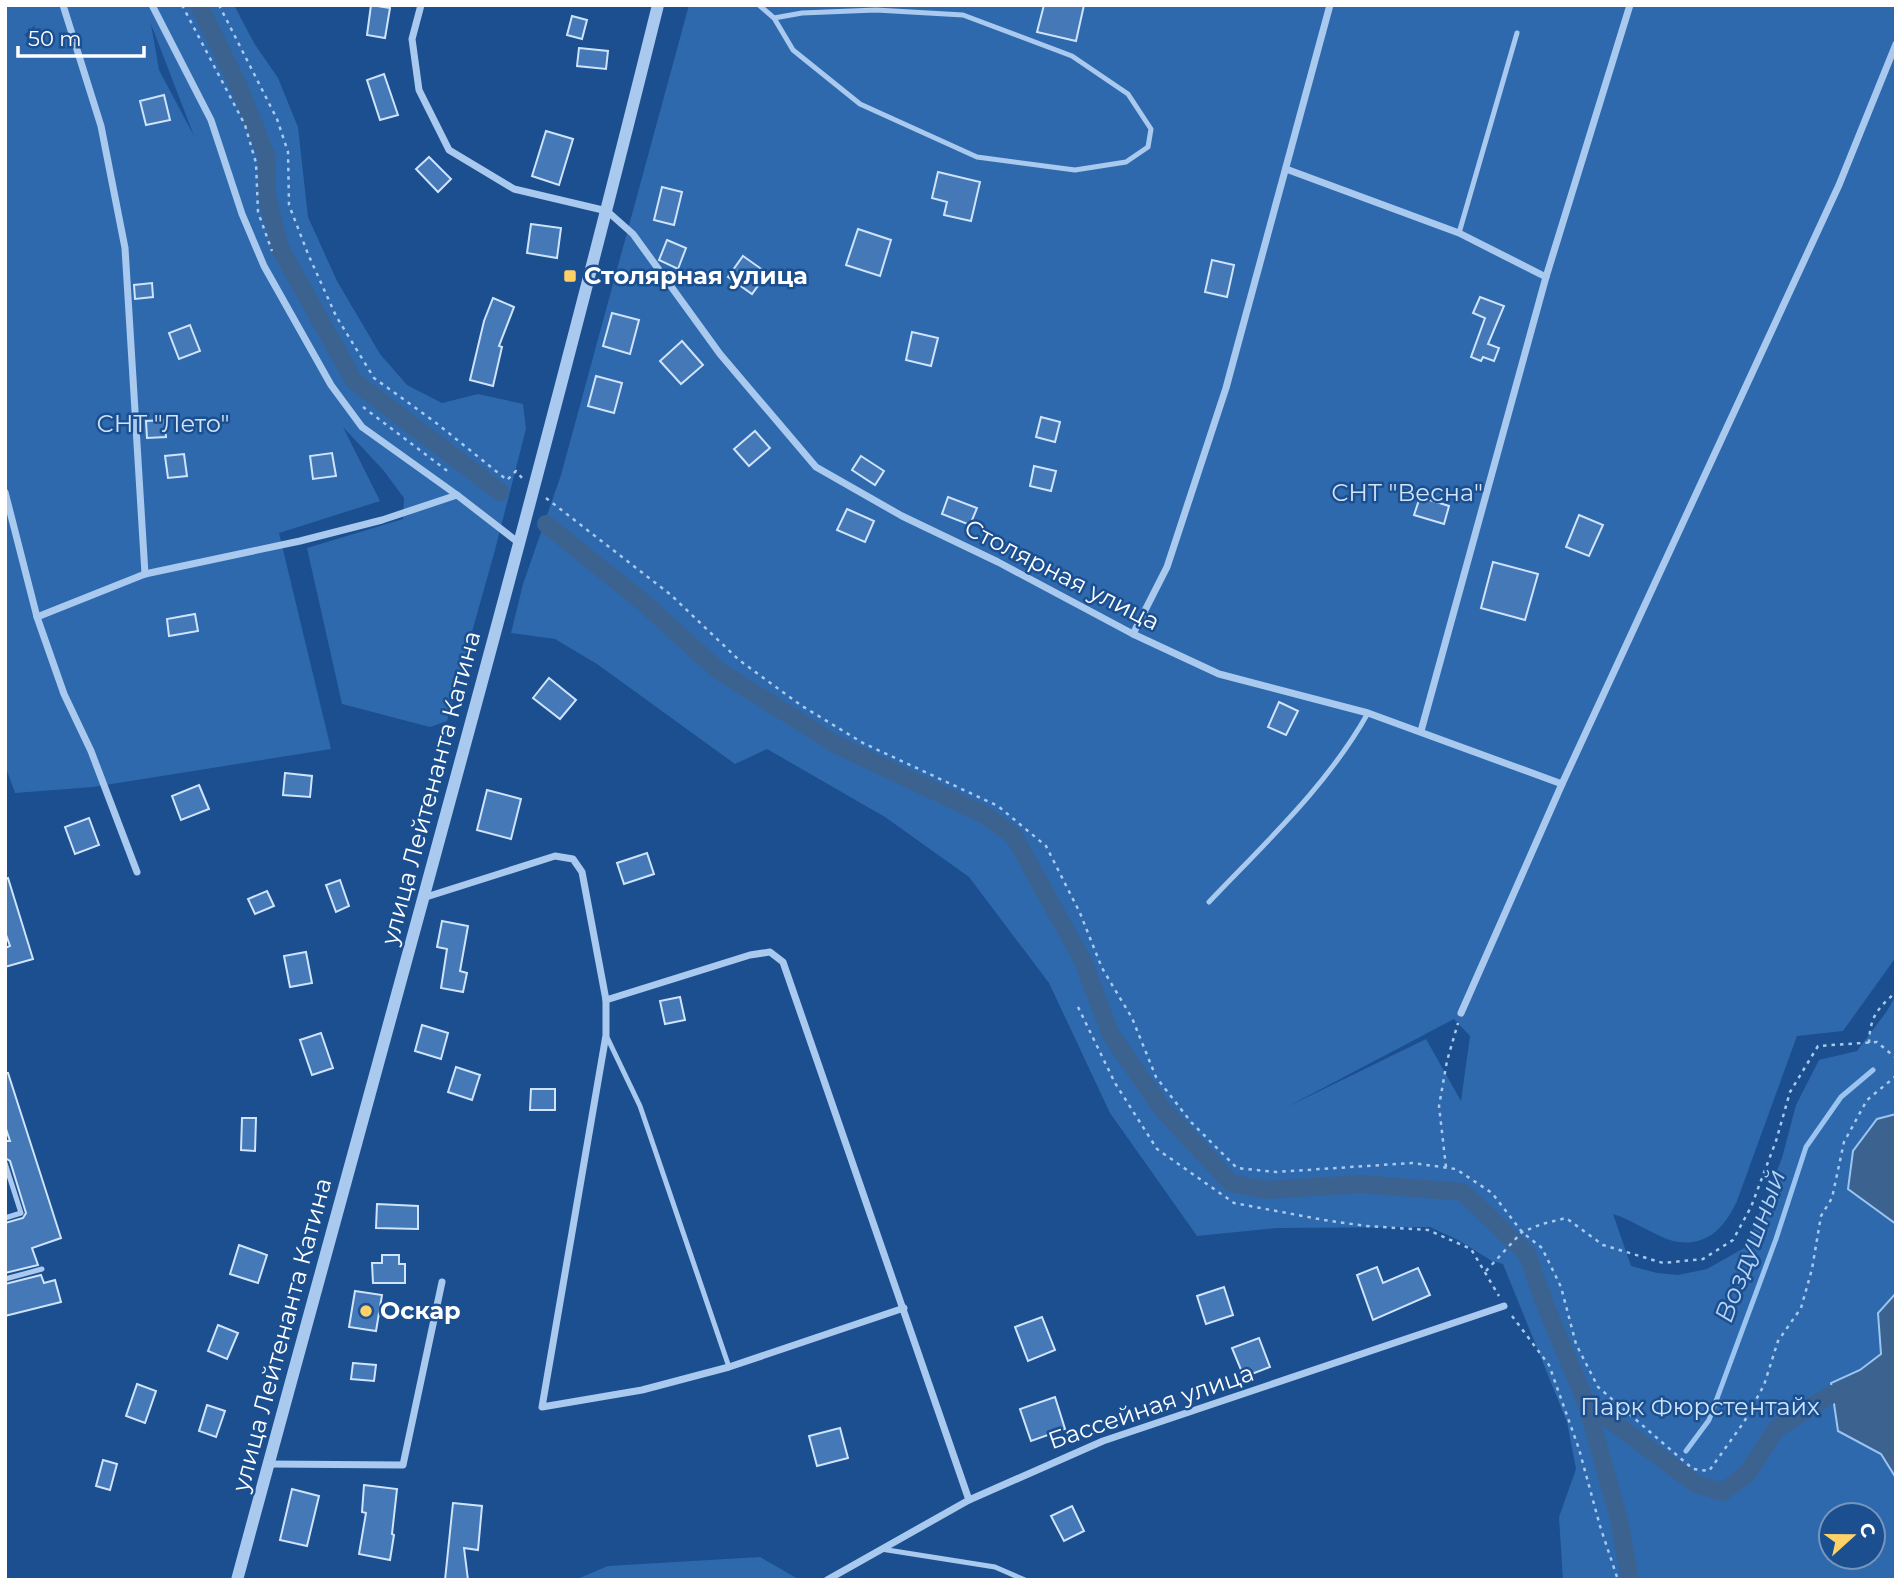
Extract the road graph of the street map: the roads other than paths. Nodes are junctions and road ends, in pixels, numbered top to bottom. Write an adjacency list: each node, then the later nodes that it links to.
1 (63, 5): 18 (street)
2 (152, 5): 16 (street)
3 (421, 5): 12 (street, Столярная улица)
4 (658, 5): 12 (street, улица Лейтенанта Катина)
5 (759, 5): 8 (lane)
6 (1330, 5): 11 (street)
7 (1630, 5): 14 (street)
8 (775, 18): 8 (lane)
9 (1517, 33): 13 (lane)
10 (1896, 44): 23 (street)
11 (1286, 169): 13 (street); 20 (street)
12 (607, 211): 17 (street, улица Лейтенанта Катина); 20 (street, Столярная улица)
13 (1460, 233): 14 (street)
14 (1546, 277): 22 (street)
15 (5, 492): 19 (street)
16 (457, 495): 17 (street); 18 (street)
17 (519, 544): 25 (street, улица Лейтенанта Катина)
18 (145, 574): 19 (street)
19 (37, 617): 24 (street)
20 (1133, 634): 21 (street, Столярная улица)
21 (1368, 713): 22 (street, Столярная улица); 26 (lane)
22 (1421, 731): 23 (street, Столярная улица)
23 (1562, 785): 28 (street)
24 (138, 872)
25 (423, 898): 27 (street); 38 (street, улица Лейтенанта Катина)
26 (1209, 902)
27 (606, 1000): 29 (street); 36 (street)
28 (1461, 1013)
29 (606, 1035): 37 (lane); 37 (street)
30 (5, 1163): 31 (lane)
31 (5, 1219)
32 (42, 1269): 33 (lane)
33 (5, 1279)
34 (442, 1282): 38 (street)
35 (1504, 1306): 39 (street, Бассейная улица)
36 (904, 1308): 37 (street); 39 (street)
37 (729, 1367)
38 (268, 1464): 41 (street, улица Лейтенанта Катина)
39 (969, 1500): 40 (street, Бассейная улица)
40 (881, 1549): 42 (street, Бассейная улица); 43 (lane)
41 (237, 1580)
42 (827, 1580)
43 (1025, 1580)

